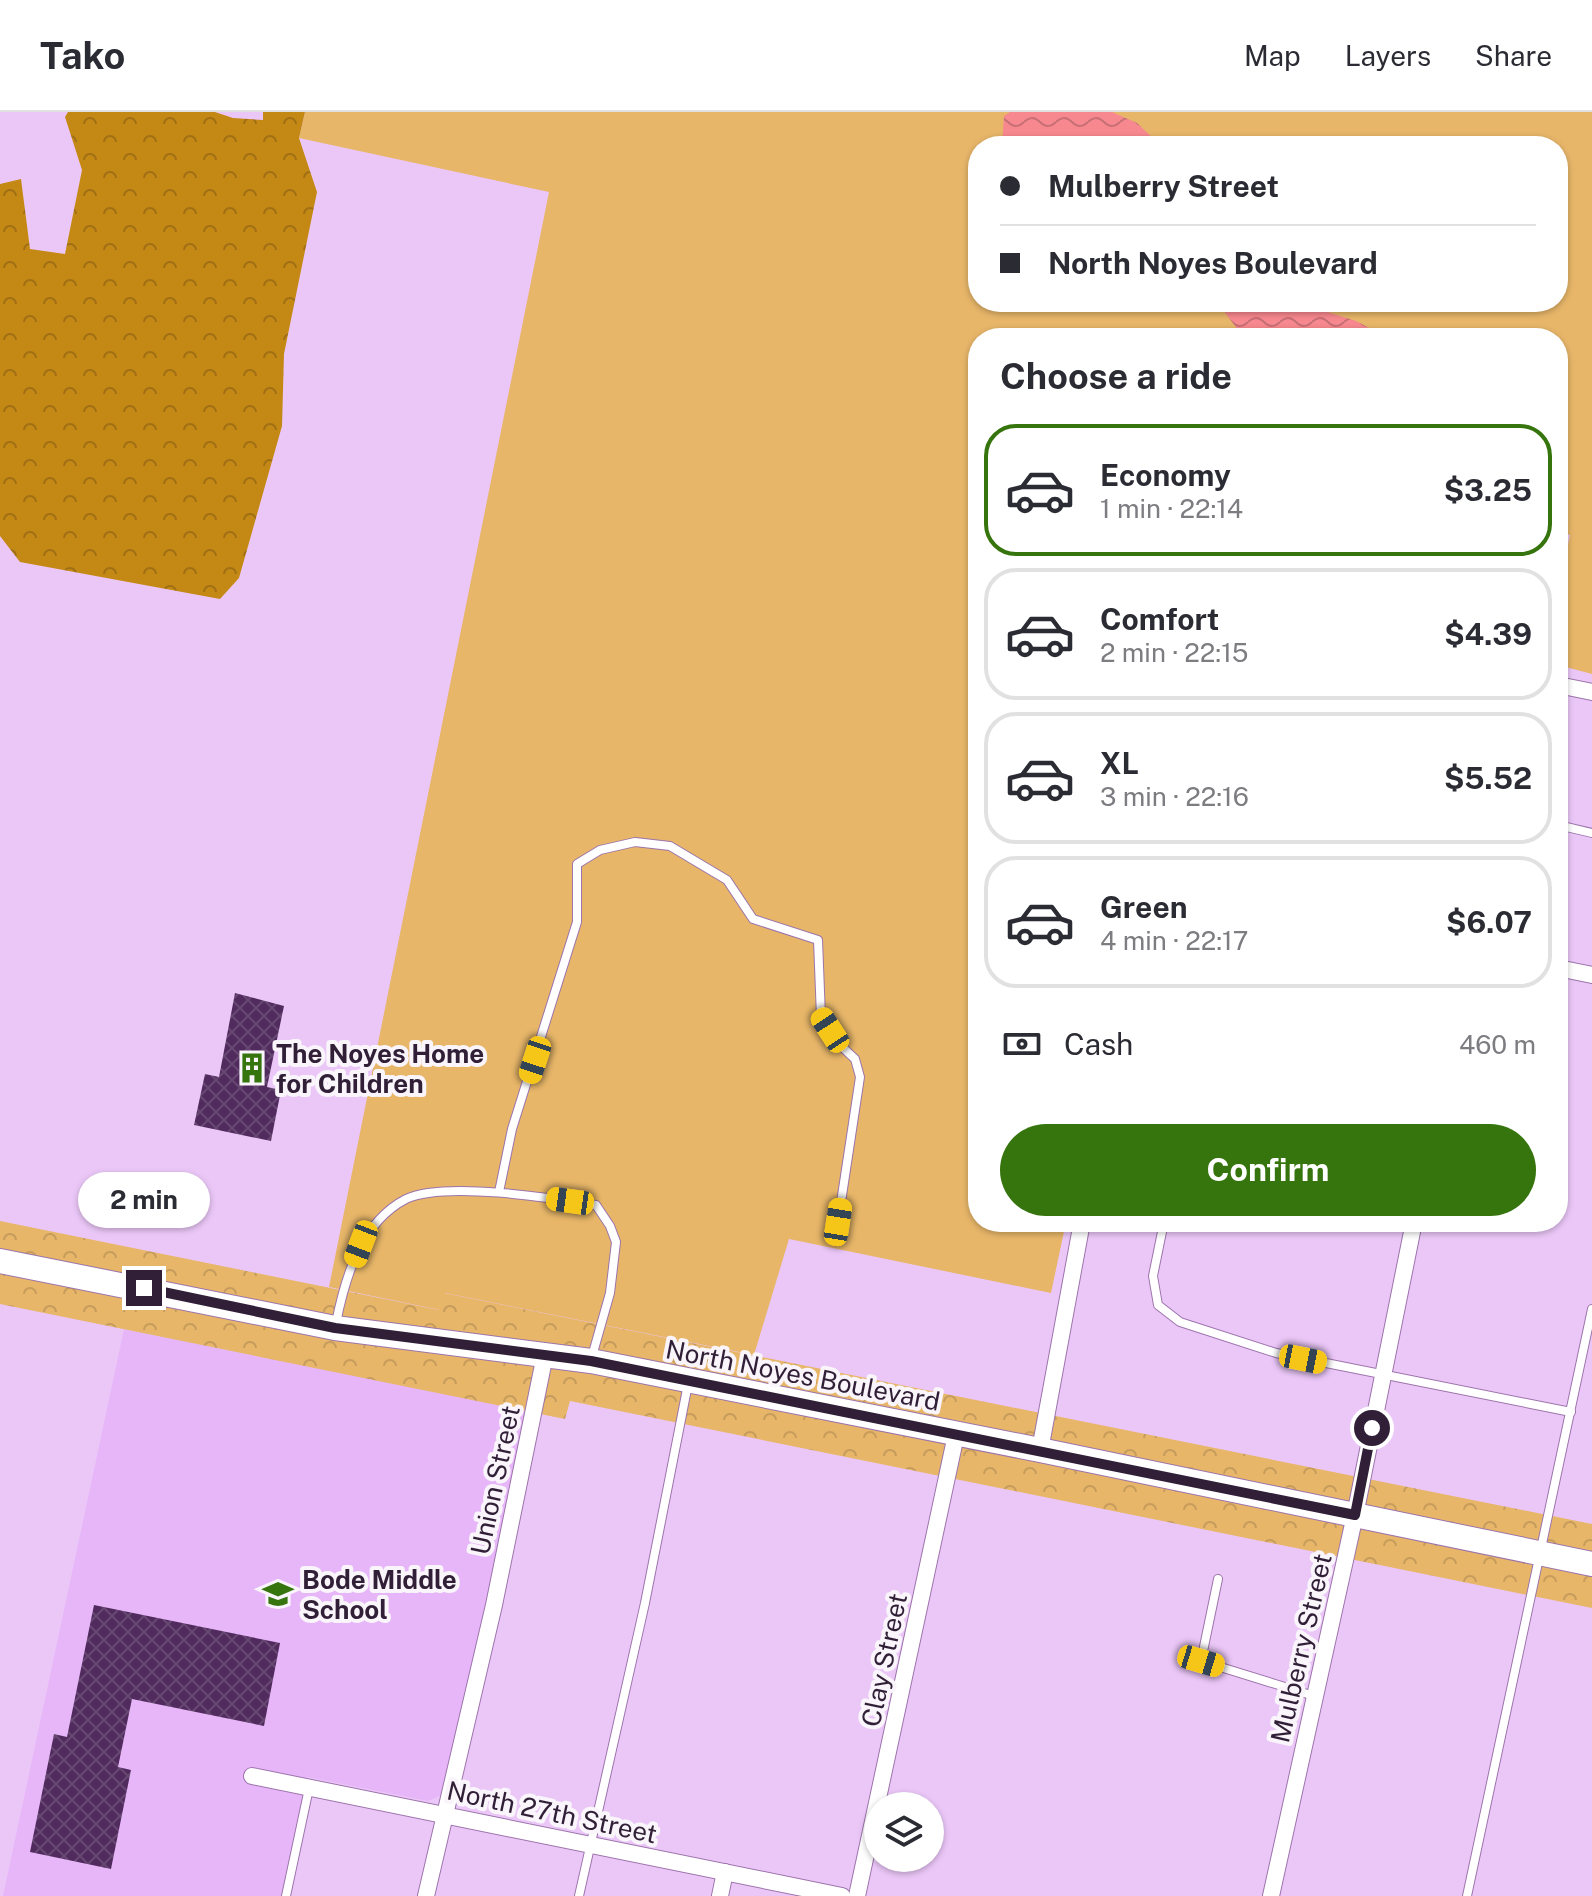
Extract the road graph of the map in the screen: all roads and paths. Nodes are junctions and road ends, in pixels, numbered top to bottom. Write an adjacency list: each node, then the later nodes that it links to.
1 (1568, 687): 2 (street)
2 (1592, 692)
3 (1568, 827): 4 (lane)
4 (1592, 833)
5 (1568, 970): 6 (street)
6 (1592, 975)
7 (499, 1192): 8 (lane); 14 (lane); 16 (lane)
8 (838, 1222)
9 (1080, 1232): 21 (street)
10 (1162, 1232): 17 (lane)
11 (1412, 1232): 17 (street, Mulberry Street)
12 (0, 1261): 14 (street, North Noyes Boulevard)
13 (1592, 1309): 19 (lane)
14 (335, 1328): 15 (street, North Noyes Boulevard)
15 (545, 1355): 16 (street, North Noyes Boulevard); 29 (street, Union Street)
16 (591, 1361): 18 (street, North Noyes Boulevard)
17 (1383, 1375): 19 (lane); 22 (street, Mulberry Street)
18 (688, 1380): 20 (street, North Noyes Boulevard); 30 (lane)
19 (1571, 1412): 23 (lane)
20 (956, 1435): 21 (street, North Noyes Boulevard); 37 (street, Clay Street)
21 (1040, 1450): 22 (street, North Noyes Boulevard)
22 (1355, 1515): 23 (street, North Noyes Boulevard); 26 (street, Mulberry Street)
23 (1540, 1553): 24 (street, North Noyes Boulevard); 39 (lane)
24 (1592, 1564)
25 (1218, 1579): 26 (lane)
26 (1314, 1696): 38 (street, Mulberry Street)
27 (252, 1776): 28 (street, North 27th Street)
28 (313, 1787): 29 (street, North 27th Street); 32 (lane)
29 (445, 1814): 30 (street, North 27th Street); 33 (street, Union Street)
30 (590, 1844): 31 (street, North 27th Street); 34 (lane)
31 (725, 1872): 35 (street); 36 (street, North 27th Street)
32 (286, 1896)
33 (426, 1896)
34 (579, 1896)
35 (720, 1896)
36 (842, 1896)
37 (857, 1896)
38 (1271, 1896)
39 (1467, 1896)

